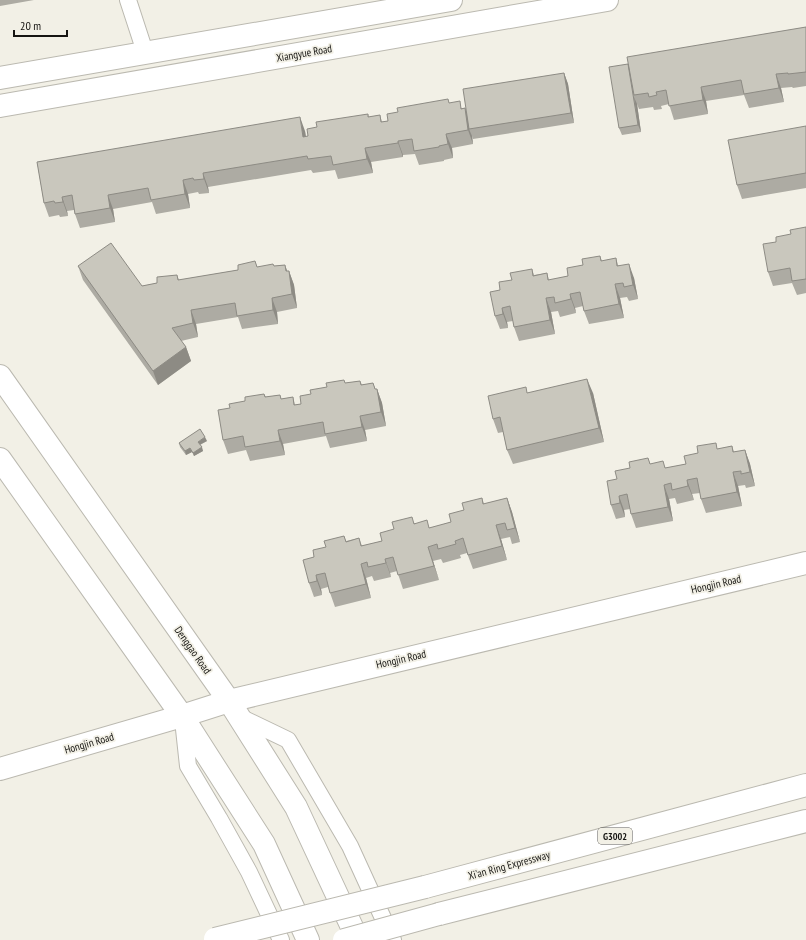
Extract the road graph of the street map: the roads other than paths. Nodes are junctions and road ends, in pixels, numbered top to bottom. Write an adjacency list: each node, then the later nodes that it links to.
1 (128, 0): 4 (street)
2 (451, 0): 4 (main road)
3 (607, 0): 6 (main road, Xiangyue Road)
4 (145, 52): 5 (main road)
5 (0, 78)
6 (0, 106)
7 (0, 376): 10 (main road, Denggao Road)
8 (0, 459): 11 (main road)
9 (806, 562): 10 (main road, Hongjin Road)
10 (235, 709): 11 (main road, Hongjin Road); 19 (main road, Denggao Road); 20 (street)
11 (182, 716): 12 (main road, Hongjin Road); 16 (street); 17 (main road)
12 (0, 769)
13 (806, 785): 15 (main road, Xi'an Ring Expressway / G3002, bridge)
14 (806, 821): 18 (main road, bridge)
15 (213, 939)
16 (281, 940)
17 (308, 940)
18 (344, 940)
19 (358, 940)
20 (393, 940)

